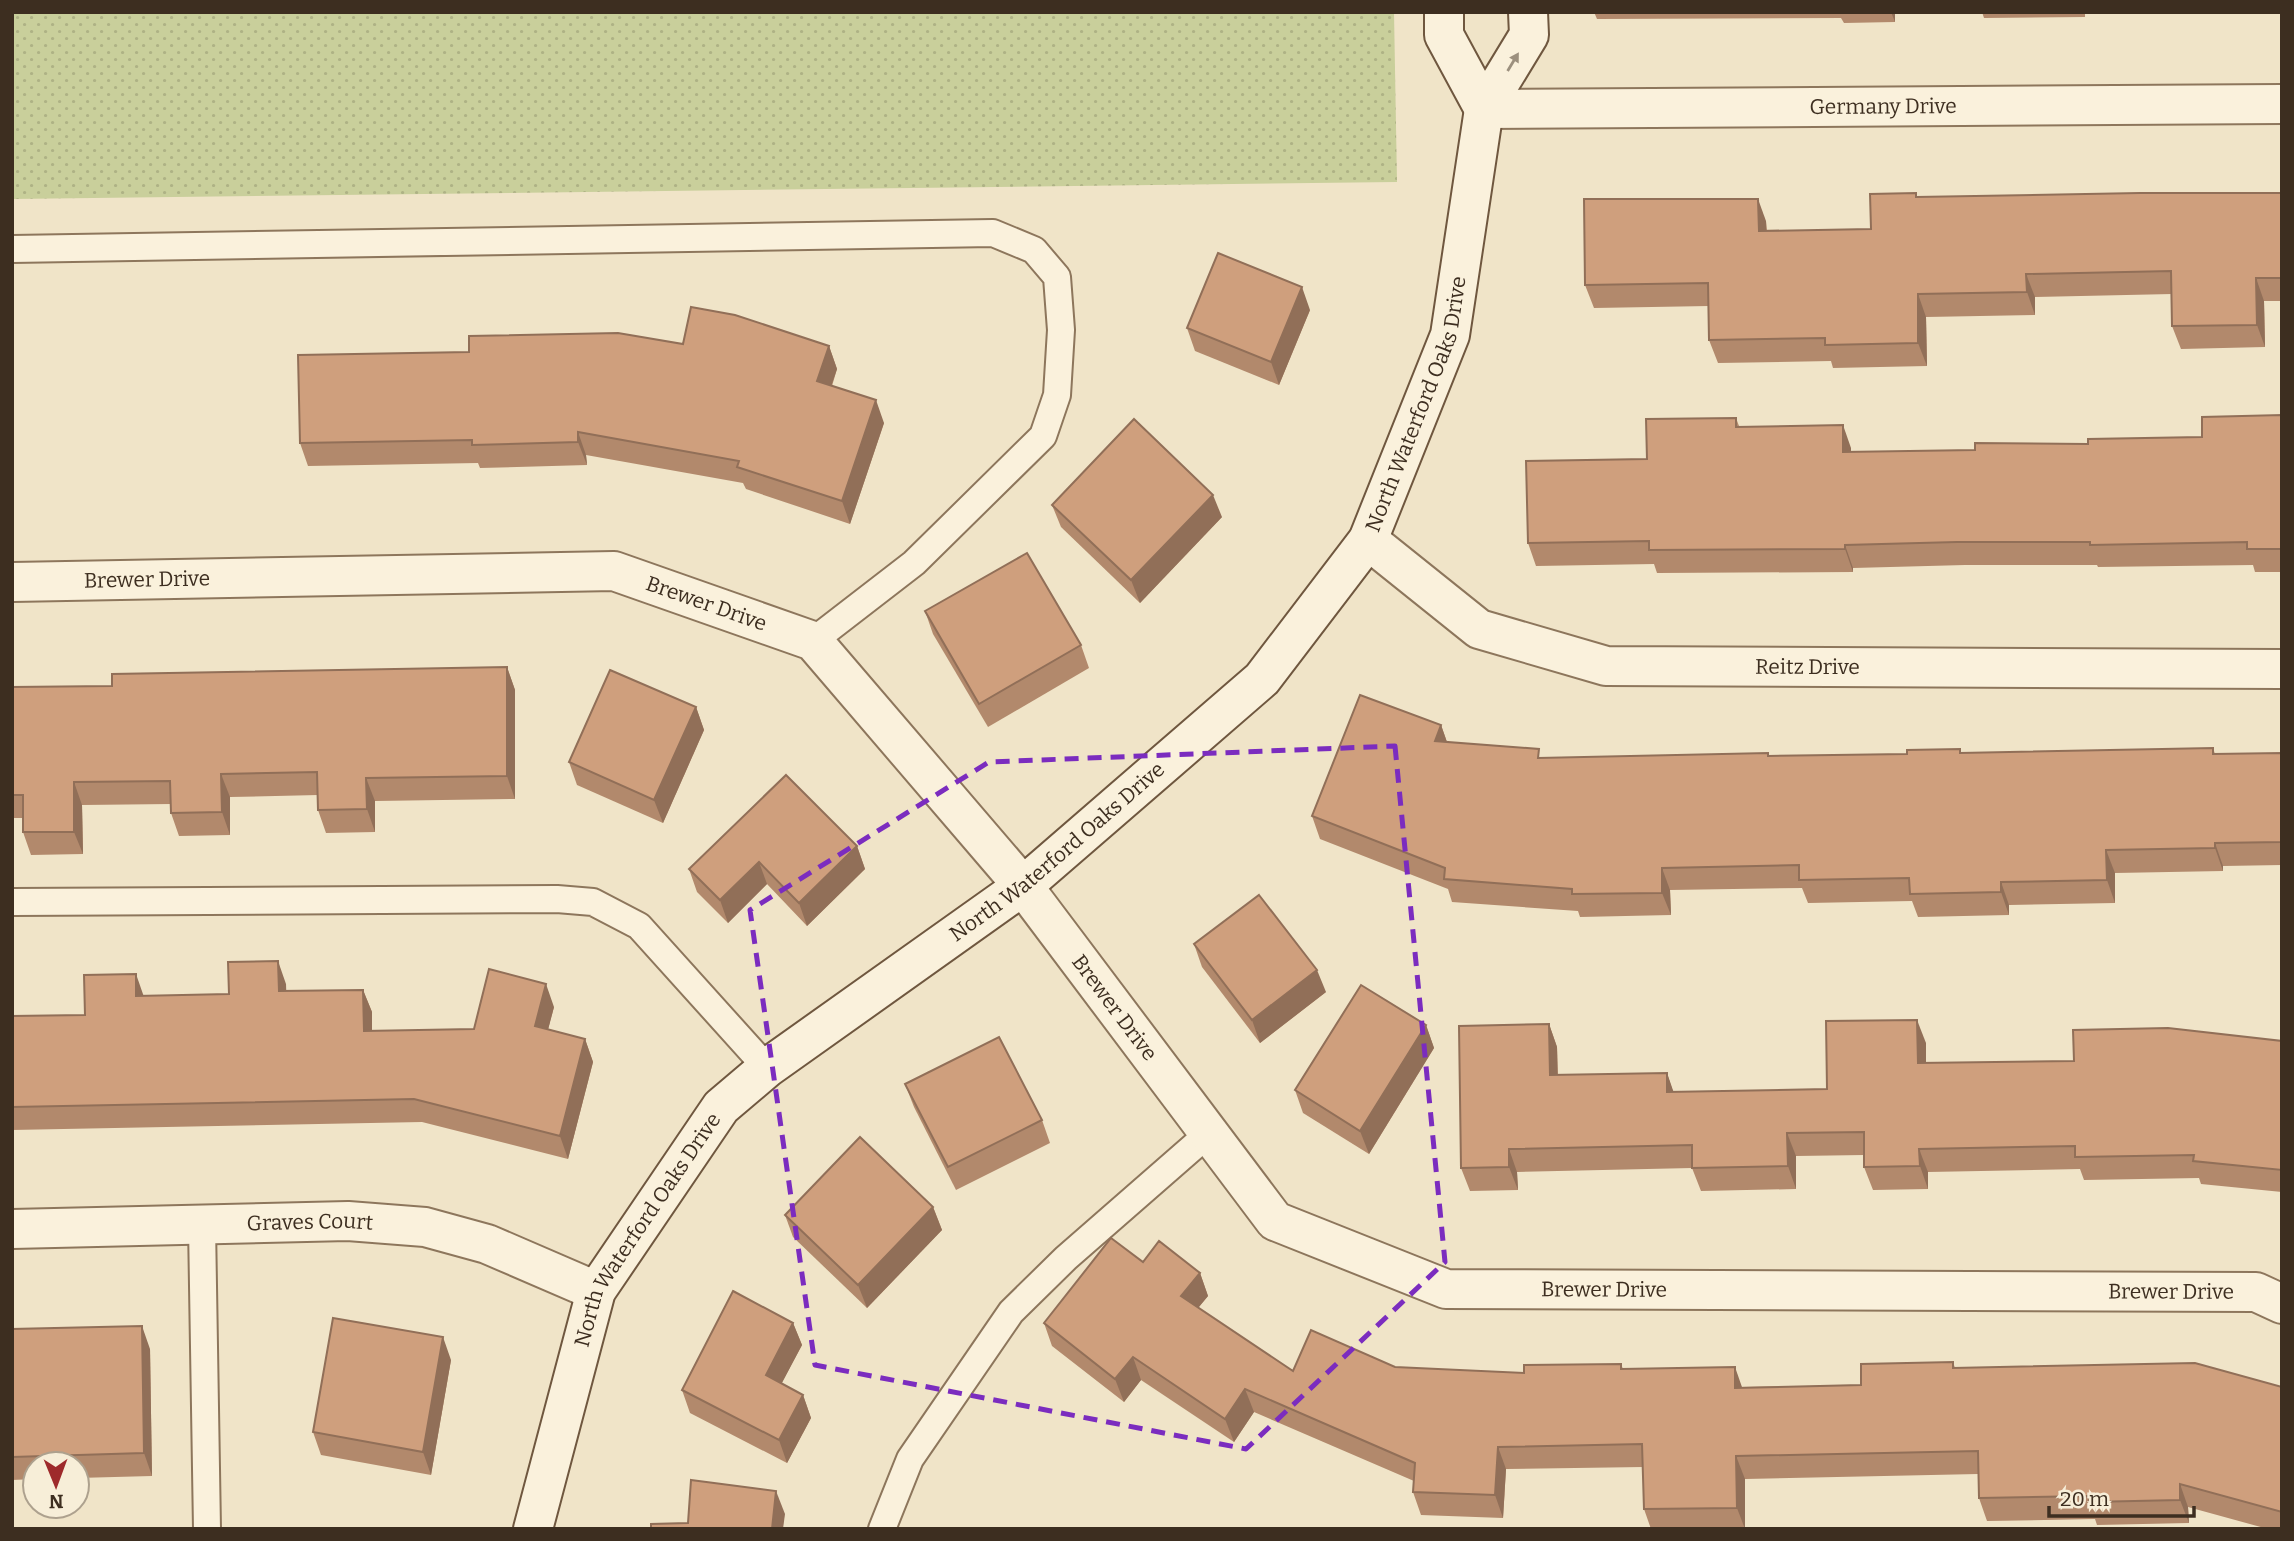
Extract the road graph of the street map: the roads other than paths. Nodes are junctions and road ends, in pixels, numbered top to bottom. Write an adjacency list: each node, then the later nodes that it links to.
1 (1444, 12): 4 (street)
2 (1528, 12): 4 (street, North Waterford Oaks Drive, one-way to 2)
3 (2282, 104): 4 (street, Germany Drive)
4 (1484, 109): 6 (street, North Waterford Oaks Drive)
5 (12, 249): 8 (lane)
6 (1368, 540): 9 (street, Reitz Drive); 10 (street, North Waterford Oaks Drive)
7 (12, 582): 8 (street, Brewer Drive)
8 (813, 641): 10 (street, Brewer Drive)
9 (2282, 668)
10 (1023, 886): 12 (street, North Waterford Oaks Drive); 13 (street, Brewer Drive)
11 (12, 902): 12 (lane)
12 (767, 1068): 16 (street, North Waterford Oaks Drive)
13 (1208, 1134): 17 (street, Brewer Drive); 20 (lane)
14 (202, 1225): 15 (street, Graves Court); 16 (street, Graves Court); 18 (lane)
15 (12, 1229)
16 (596, 1291): 19 (street, North Waterford Oaks Drive)
17 (2282, 1304)
18 (206, 1529)
19 (533, 1529)
20 (882, 1529)

